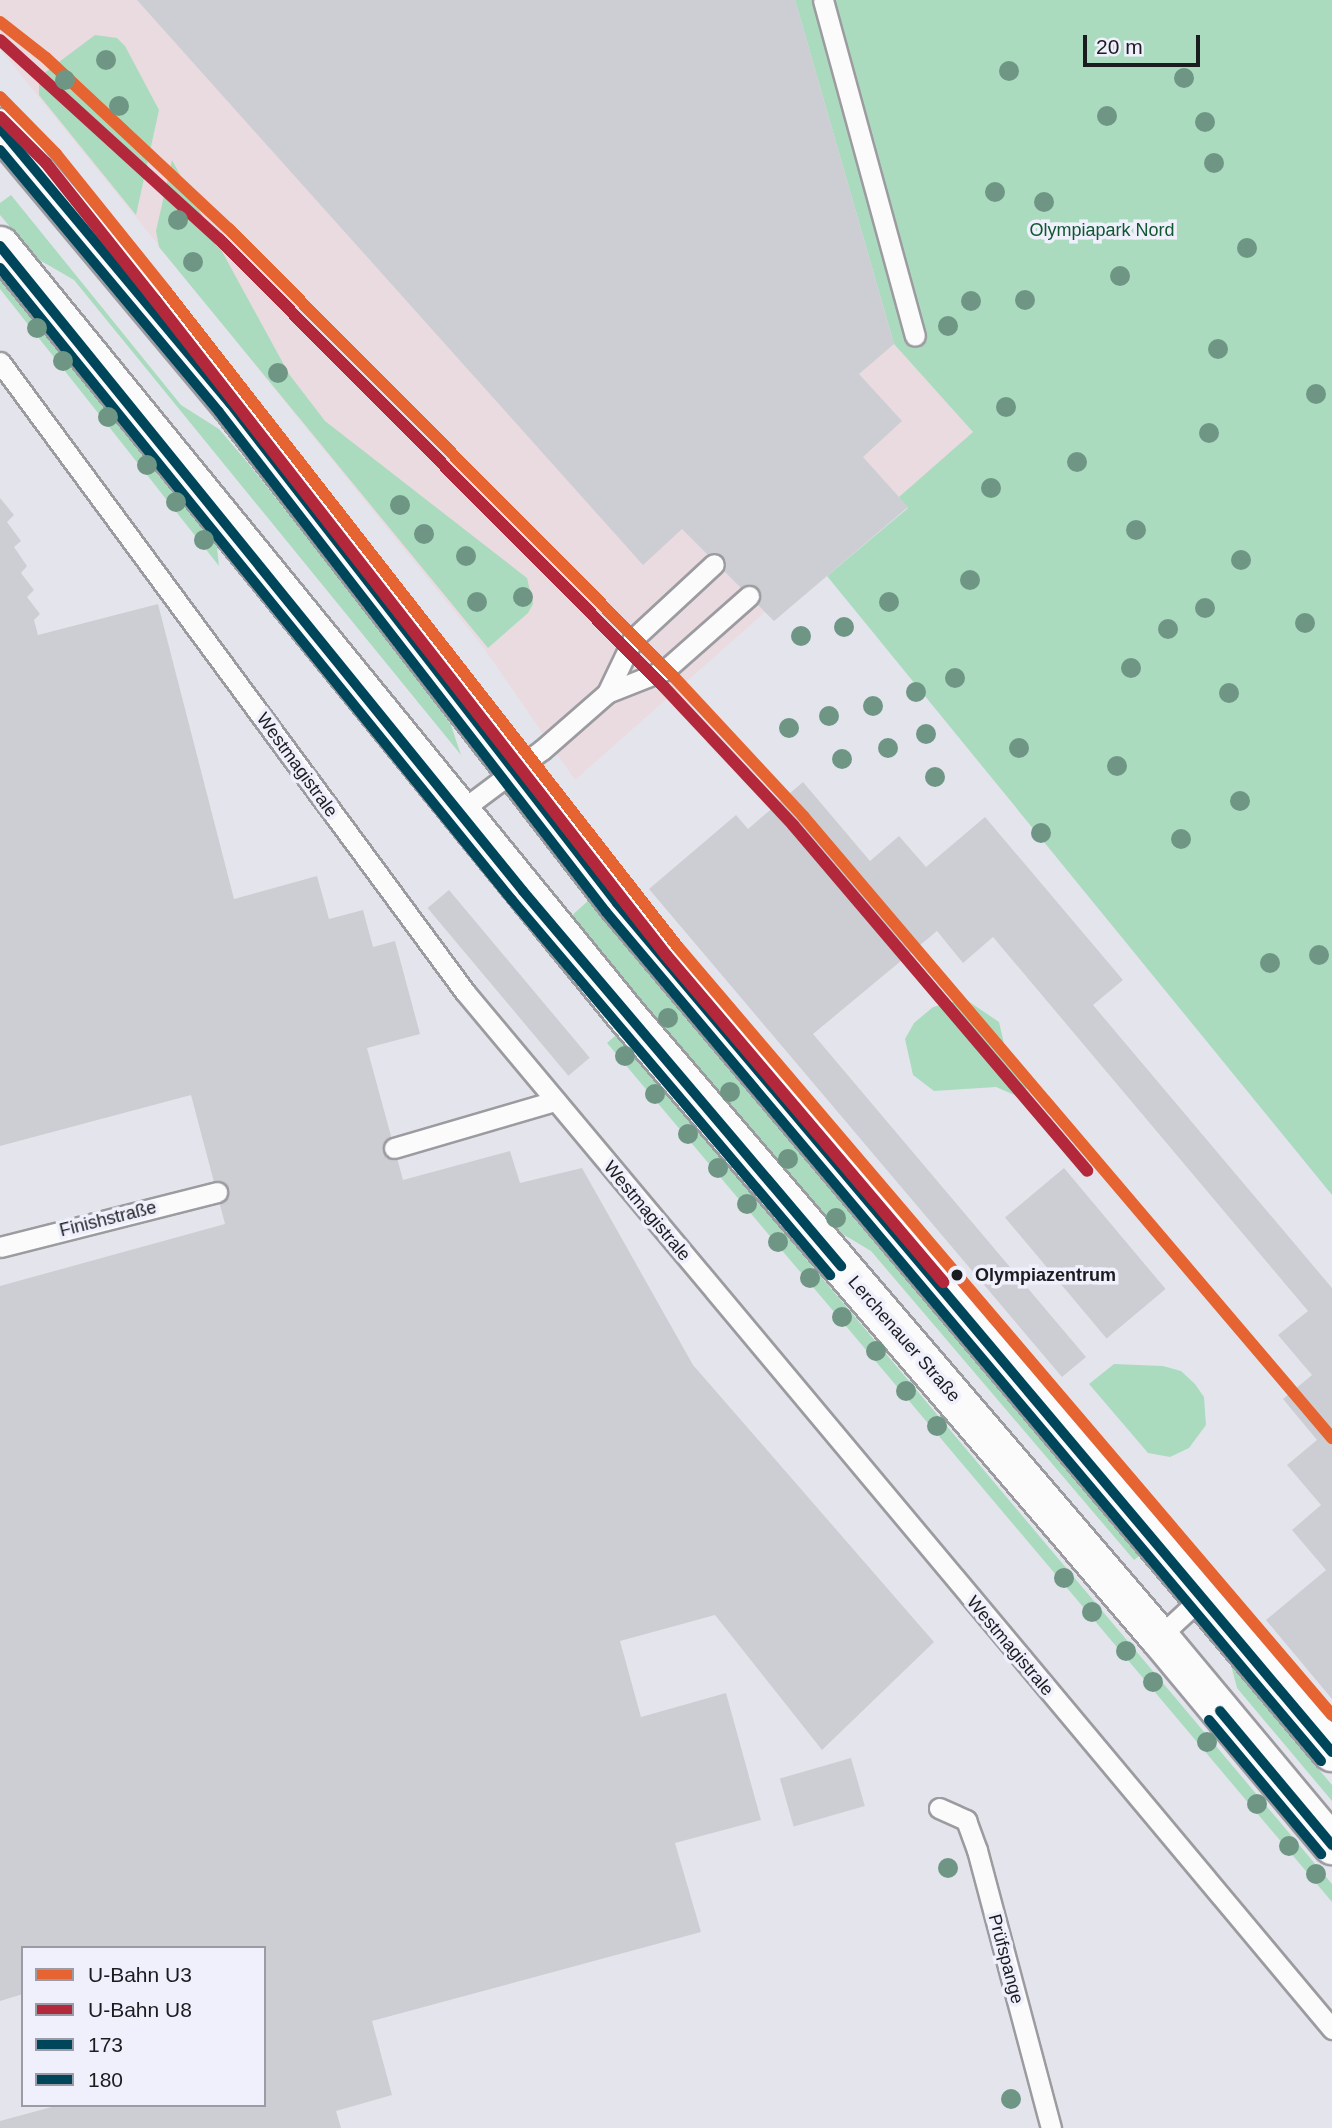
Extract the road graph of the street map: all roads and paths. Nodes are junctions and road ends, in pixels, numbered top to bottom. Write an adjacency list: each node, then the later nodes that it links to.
1 (823, 0): 4 (lane)
2 (0, 128): 9 (main road)
3 (0, 246): 10 (main road, Lerchenauer Straße)
4 (915, 336)
5 (0, 362): 11 (lane, Westmagistrale)
6 (714, 564): 8 (lane)
7 (749, 596): 8 (lane)
8 (607, 693): 9 (lane)
9 (513, 770): 10 (lane); 15 (main road)
10 (459, 812): 16 (main road, Lerchenauer Straße)
11 (555, 1101): 12 (lane); 20 (lane, Westmagistrale)
12 (394, 1148)
13 (217, 1192): 14 (lane, Finishstraße)
14 (0, 1247)
15 (1201, 1598): 16 (lane); 17 (main road)
16 (1159, 1637): 19 (main road, Lerchenauer Straße)
17 (1332, 1752)
18 (939, 1808): 21 (lane, Prüfspange)
19 (1332, 1846)
20 (1332, 2029)
21 (1051, 2128)

